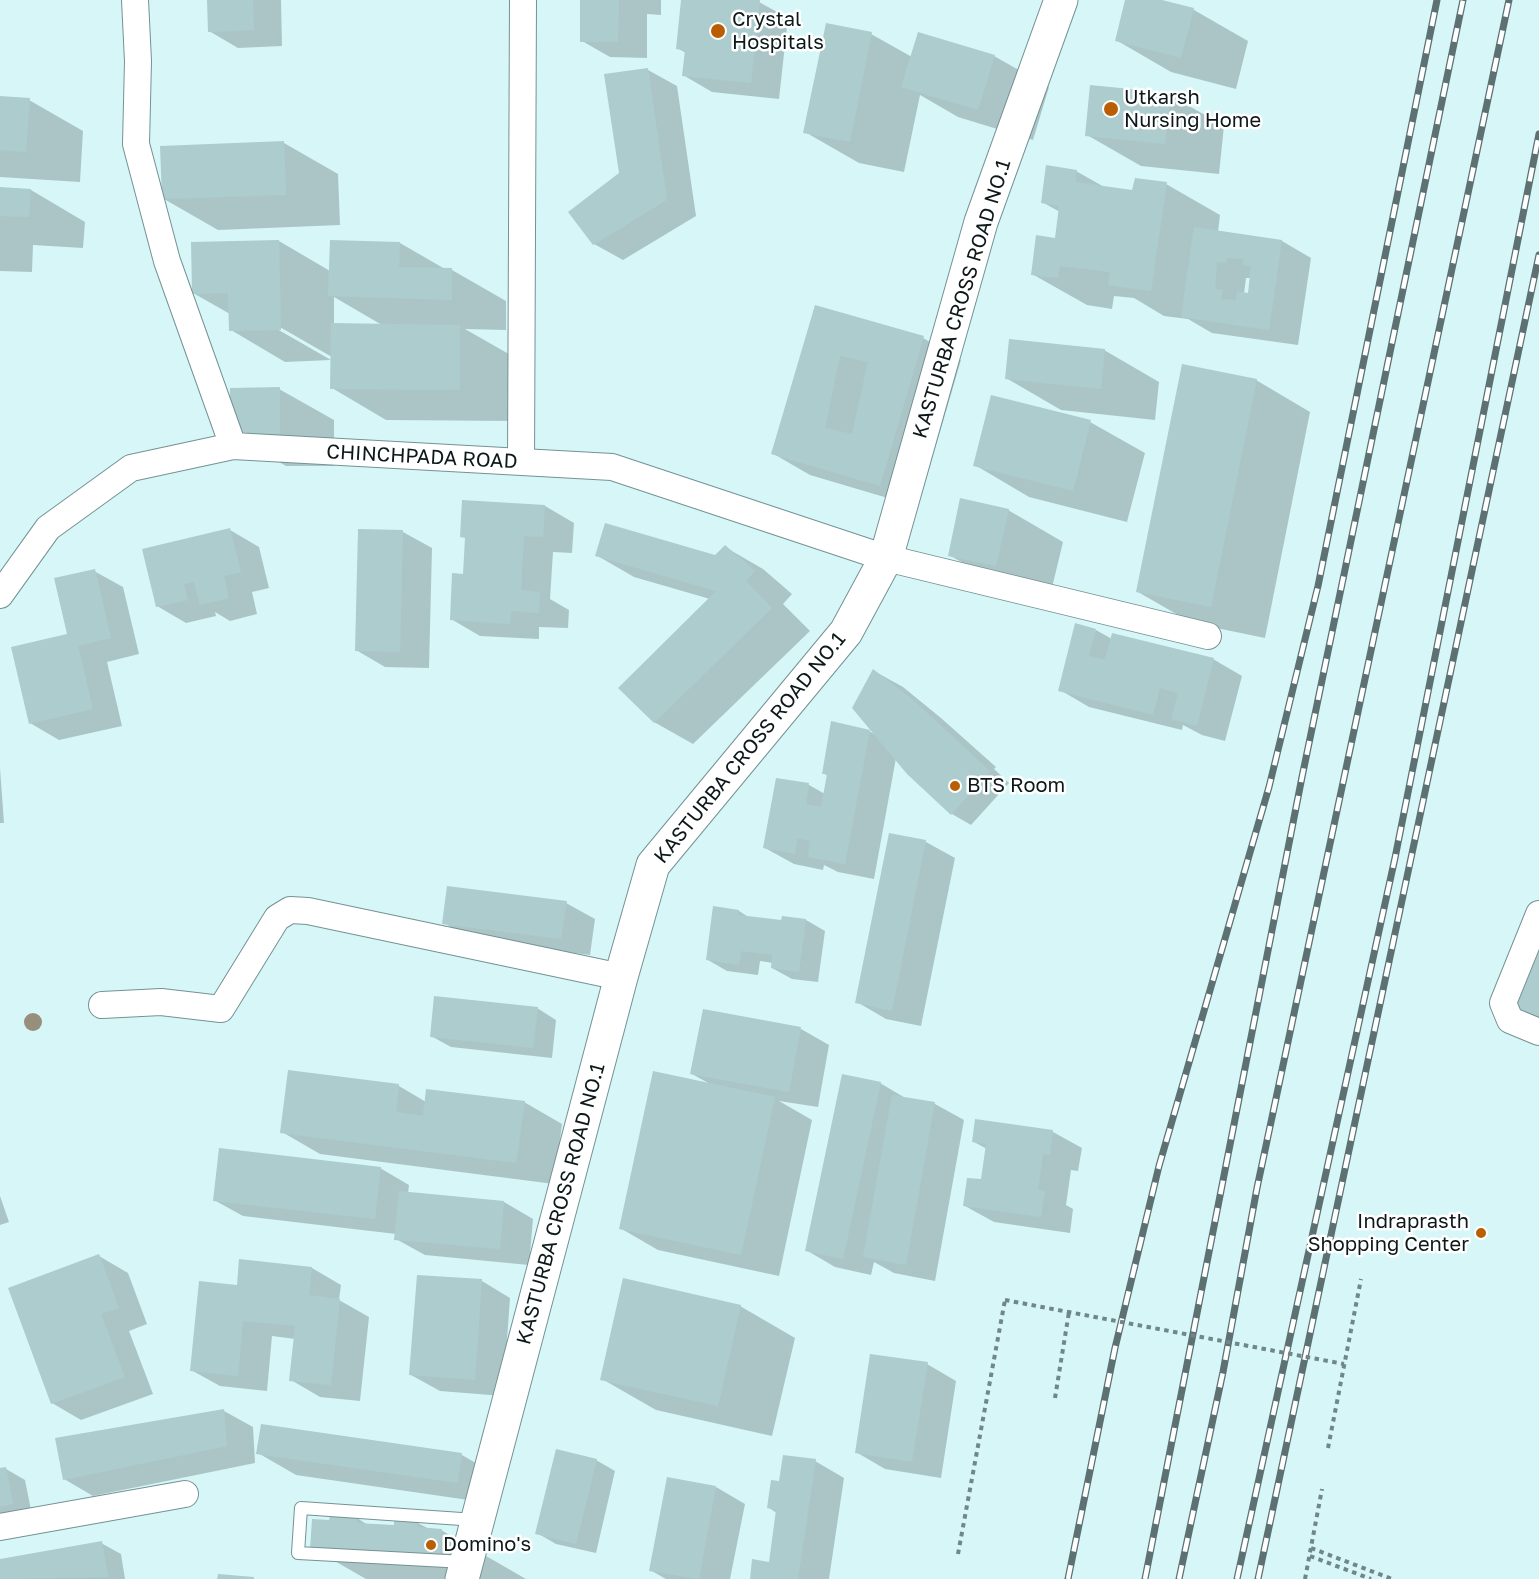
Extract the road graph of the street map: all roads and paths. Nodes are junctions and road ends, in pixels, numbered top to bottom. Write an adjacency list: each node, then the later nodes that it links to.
1 (135, 0): 4 (street)
2 (523, 0): 5 (street)
3 (1061, 0): 6 (street, KASTURBA CROSS ROAD NO.1)
4 (233, 446): 5 (street, CHINCHPADA ROAD); 7 (street, CHINCHPADA ROAD)
5 (521, 462): 6 (street, CHINCHPADA ROAD)
6 (886, 558): 8 (street, CHINCHPADA ROAD); 10 (street, KASTURBA CROSS ROAD NO.1)
7 (0, 595)
8 (1208, 636)
9 (1539, 914): 12 (street)
10 (621, 977): 11 (street); 20 (street, KASTURBA CROSS ROAD NO.1)
11 (102, 1005)
12 (1539, 1032)
13 (1361, 1279): 15 (path)
14 (1069, 1312): 15 (path, bridge); 16 (path); 23 (path, bridge)
15 (1344, 1364): 17 (path)
16 (1055, 1398)
17 (1328, 1448)
18 (1322, 1489): 24 (path, bridge)
19 (185, 1494): 21 (street)
20 (477, 1520): 25 (street, KASTURBA CROSS ROAD NO.1); 25 (lane)
21 (0, 1527)
22 (1311, 1548): 28 (path)
23 (958, 1554)
24 (1310, 1556): 26 (path, bridge); 27 (path)
25 (464, 1570)
26 (1305, 1579)
27 (1371, 1579)
28 (1392, 1579)

